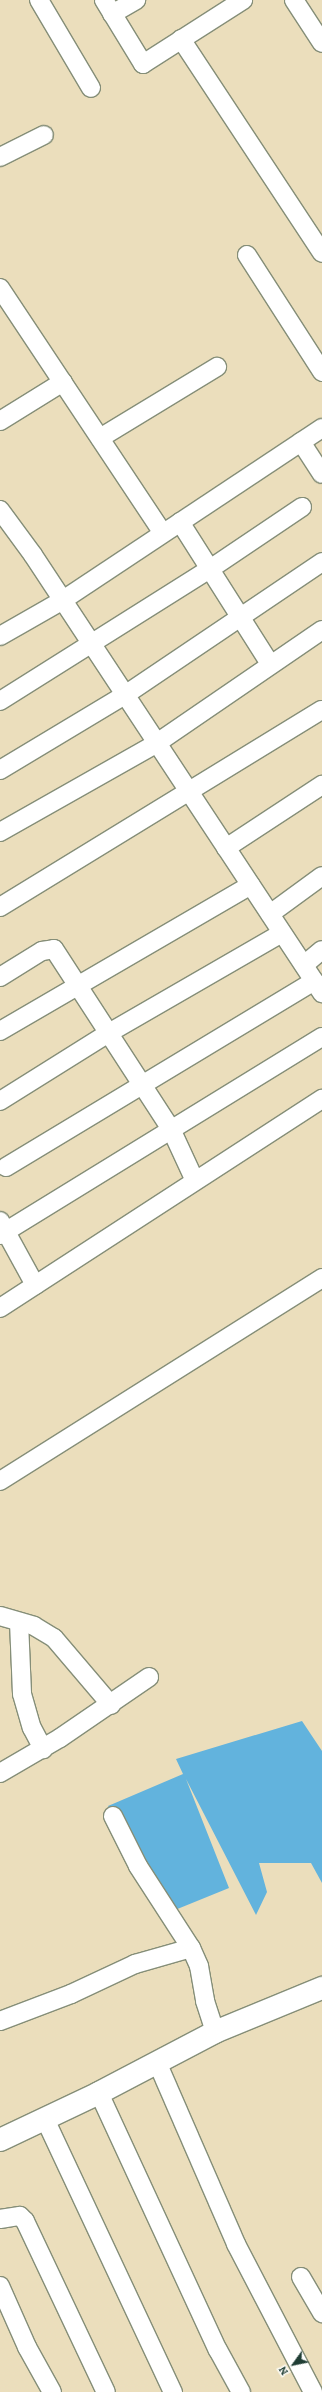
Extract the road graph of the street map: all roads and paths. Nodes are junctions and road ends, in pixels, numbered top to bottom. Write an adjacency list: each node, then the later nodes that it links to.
1 (39, 0): 8 (street)
2 (136, 0): 5 (street)
3 (243, 0): 6 (street)
4 (294, 0): 7 (street)
5 (108, 7): 6 (street)
6 (181, 39): 11 (street)
7 (322, 43)
8 (91, 88)
9 (44, 135): 10 (street)
10 (0, 157)
11 (322, 253)
12 (246, 255): 15 (street)
13 (0, 288): 16 (street)
14 (217, 367): 19 (street)
15 (322, 372)
16 (63, 382): 17 (street); 19 (street)
17 (0, 421)
18 (322, 428): 20 (street)
19 (100, 438): 25 (street)
20 (301, 442): 21 (street); 24 (street)
21 (322, 474)
22 (302, 507): 27 (street)
23 (3, 521): 28 (street)
24 (180, 522): 25 (street); 27 (street)
25 (163, 532): 28 (street)
26 (322, 562): 29 (street)
27 (210, 569): 29 (street); 32 (street)
28 (63, 600): 31 (street); 32 (street)
29 (241, 617): 33 (street); 34 (street)
30 (322, 630): 33 (street)
31 (0, 636)
32 (92, 644): 34 (street); 35 (street)
33 (270, 664): 37 (street)
34 (125, 695): 37 (street); 38 (street)
35 (0, 701)
36 (322, 710): 40 (street)
37 (157, 743): 40 (street); 41 (street)
38 (0, 770)
39 (322, 785): 42 (street)
40 (187, 791): 42 (street); 45 (street)
41 (0, 832)
42 (226, 848): 44 (street)
43 (322, 876): 46 (street)
44 (251, 885): 46 (street); 51 (street)
45 (0, 907)
46 (270, 914): 47 (street)
47 (282, 933): 49 (street); 54 (street)
48 (322, 950): 49 (street)
49 (304, 965): 52 (street)
50 (0, 977): 51 (street)
51 (76, 985): 53 (street); 54 (street)
52 (318, 987): 56 (street)
53 (0, 1031)
54 (107, 1034): 56 (street); 58 (street)
55 (322, 1036): 59 (street)
56 (142, 1085): 59 (street); 60 (street)
57 (322, 1099): 61 (street)
58 (0, 1101)
59 (171, 1129): 61 (street); 62 (street)
60 (6, 1167)
61 (195, 1181): 64 (street)
62 (2, 1229): 64 (street)
63 (322, 1278): 66 (street)
64 (35, 1285): 65 (street)
65 (0, 1308)
66 (0, 1481)
67 (0, 1616): 68 (street)
68 (18, 1622): 70 (street); 71 (street)
69 (149, 1677): 70 (street)
70 (111, 1705): 71 (street)
71 (43, 1748): 72 (street)
72 (0, 1773)
73 (112, 1816): 74 (street)
74 (191, 1948): 76 (street); 77 (street)
75 (322, 1988): 77 (street)
76 (0, 2021)
77 (215, 2032): 78 (street)
78 (157, 2062): 79 (street); 90 (street)
79 (99, 2093): 80 (street); 89 (street)
80 (45, 2119): 81 (street); 88 (street)
81 (0, 2140)
82 (0, 2219): 87 (street)
83 (301, 2277): 85 (street)
84 (0, 2286): 86 (street)
85 (322, 2313)
86 (52, 2392)
87 (106, 2392)
88 (173, 2392)
89 (241, 2392)
90 (313, 2392)

